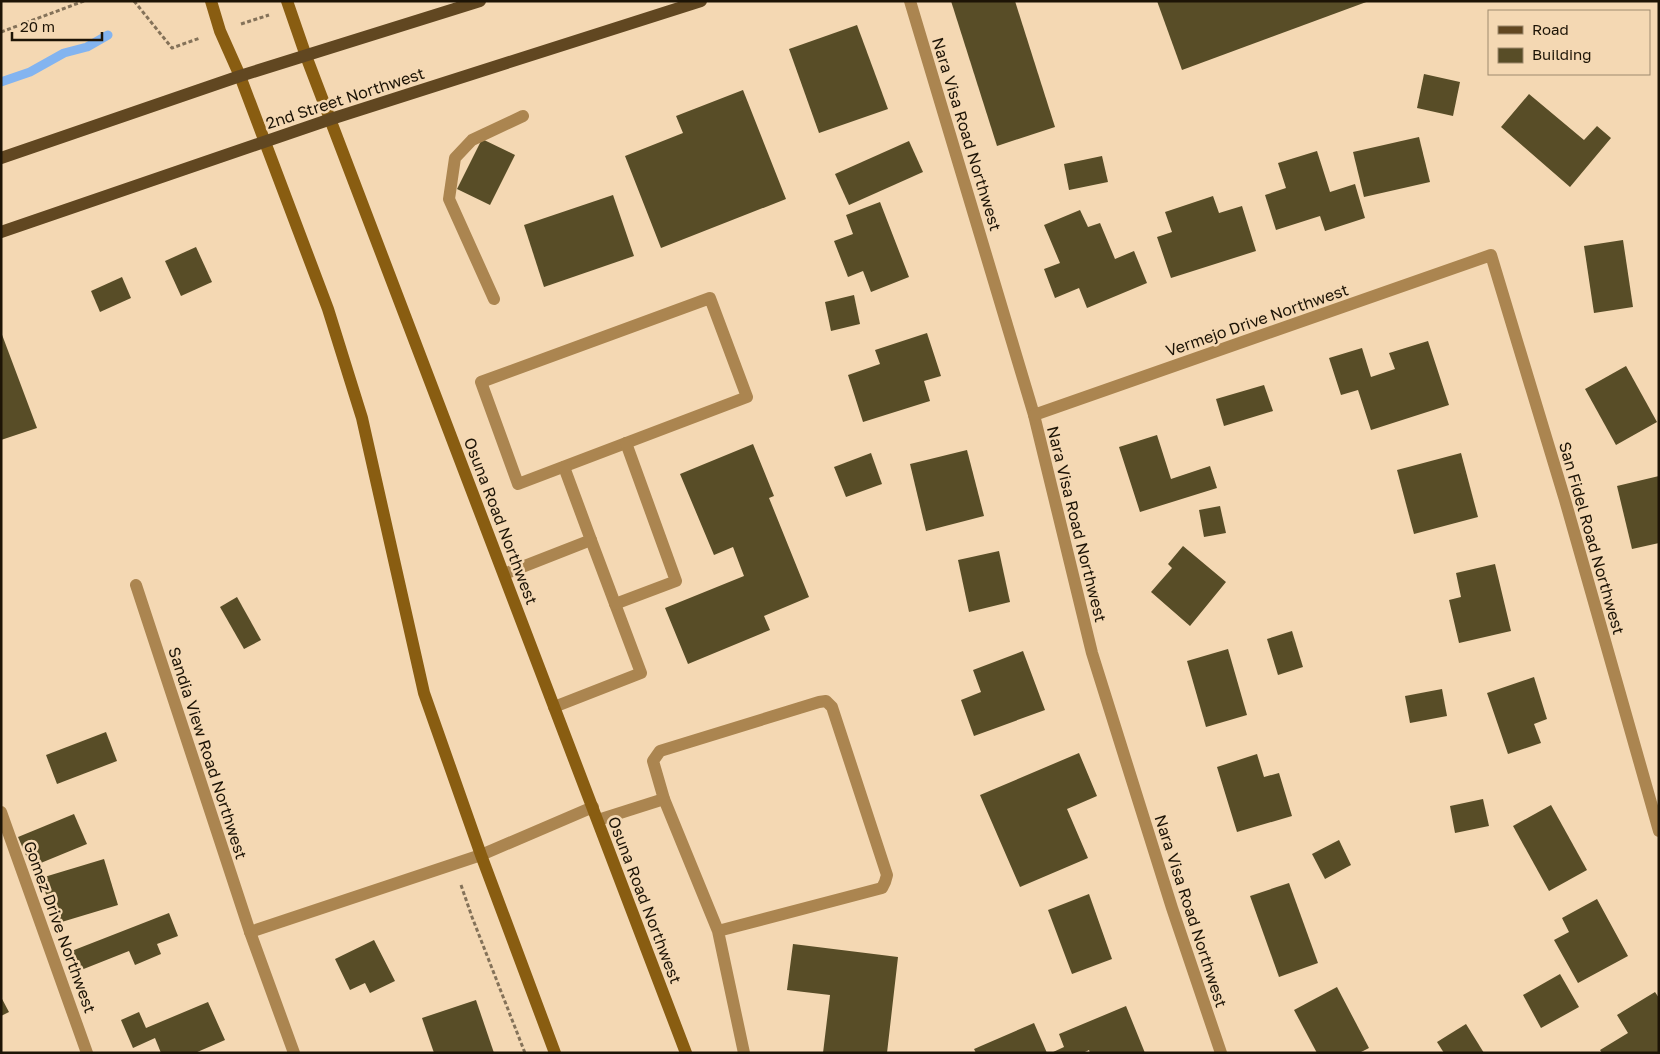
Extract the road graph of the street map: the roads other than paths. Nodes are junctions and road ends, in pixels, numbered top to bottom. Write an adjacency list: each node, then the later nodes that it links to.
1 (212, 1): 7 (main road)
2 (287, 1): 6 (main road, Osuna Road Northwest)
3 (480, 1): 6 (main road)
4 (701, 1): 9 (main road, 2nd Street Northwest)
5 (910, 1): 15 (street, Nara Visa Road Northwest)
6 (306, 56): 7 (main road); 9 (main road, Osuna Road Northwest)
7 (240, 76): 10 (main road); 11 (main road)
8 (523, 116): 14 (street)
9 (331, 119): 10 (main road, 2nd Street Northwest); 19 (main road, Osuna Road Northwest)
10 (264, 141): 12 (main road, 2nd Street Northwest); 28 (main road)
11 (1, 158)
12 (1, 232)
13 (1491, 255): 15 (street, Vermejo Drive Northwest); 27 (street, San Fidel Road Northwest)
14 (494, 299)
15 (1034, 415): 36 (street, Nara Visa Road Northwest)
16 (626, 444): 17 (street); 17 (street); 21 (street)
17 (564, 467): 18 (street)
18 (591, 540): 19 (street); 21 (street)
19 (504, 574): 22 (main road, Osuna Road Northwest)
20 (136, 585): 30 (street, Sandia View Road Northwest)
21 (615, 604): 22 (street)
22 (554, 708): 24 (main road, Osuna Road Northwest)
23 (664, 799): 26 (street); 29 (street); 29 (street)
24 (592, 807): 26 (main road, Osuna Road Northwest); 28 (street)
25 (1, 812): 31 (street, Gomez Drive Northwest)
26 (598, 820): 34 (main road, Osuna Road Northwest)
27 (1659, 830)
28 (480, 855): 30 (street); 33 (main road)
29 (718, 930): 35 (street)
30 (250, 932): 32 (street, Sandia View Road Northwest)
31 (87, 1053)
32 (294, 1053)
33 (555, 1053)
34 (686, 1053)
35 (744, 1053)
36 (1221, 1053)

